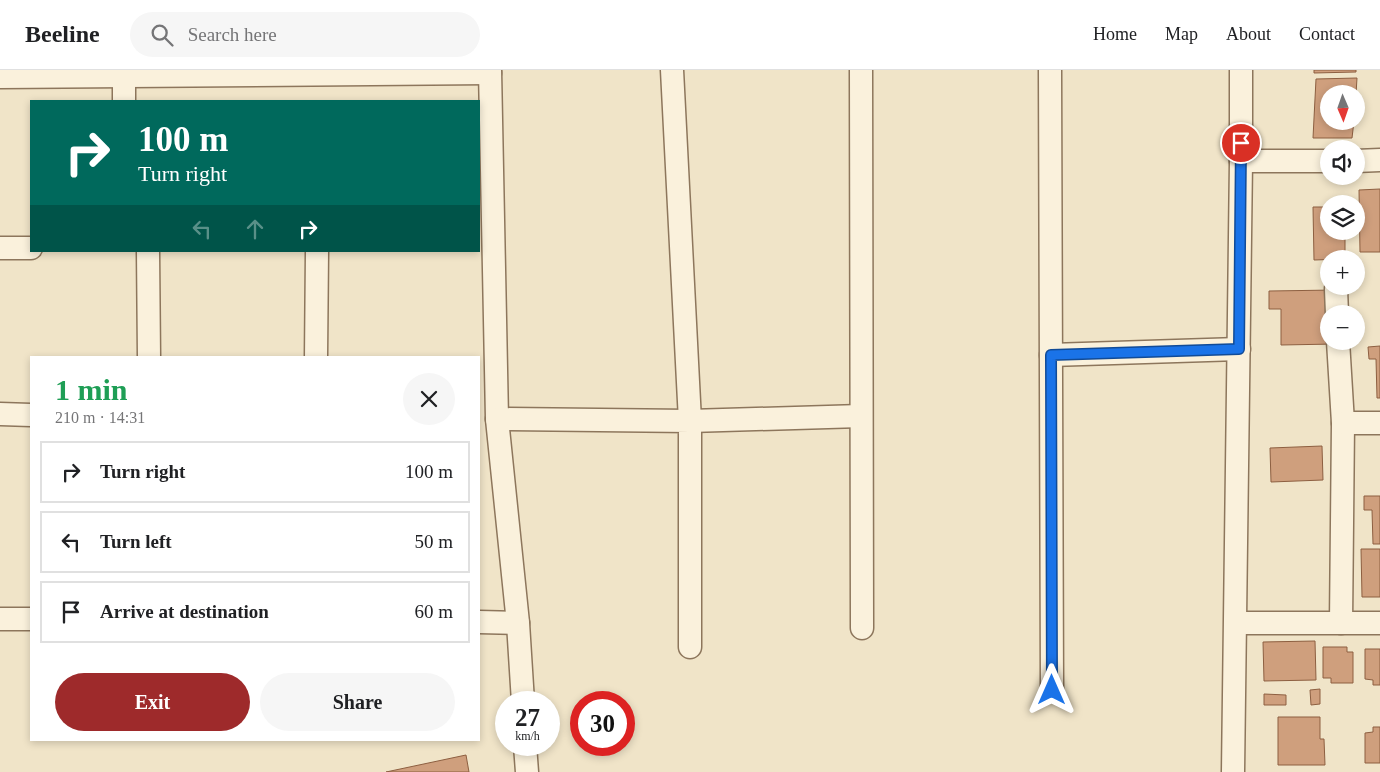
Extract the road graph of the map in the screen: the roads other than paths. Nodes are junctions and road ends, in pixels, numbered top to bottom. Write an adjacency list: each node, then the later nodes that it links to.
1 (672, 70): 27 (street)
2 (862, 70): 25 (street)
3 (1050, 70): 20 (street)
4 (1241, 70): 11 (street)
5 (490, 71): 6 (street); 15 (street)
6 (124, 73): 7 (street); 8 (street)
7 (0, 77)
8 (124, 100)
9 (1365, 160): 10 (street)
10 (1380, 160)
11 (1241, 161): 12 (street); 18 (street)
12 (1320, 161)
13 (0, 248): 14 (street)
14 (30, 248)
15 (486, 250): 26 (street)
16 (148, 252): 21 (street)
17 (317, 252): 22 (street)
18 (1239, 349): 20 (street); 34 (street)
19 (1339, 350): 29 (street)
20 (1051, 355): 39 (street)
21 (149, 356)
22 (316, 356)
23 (0, 414): 24 (street)
24 (30, 415)
25 (862, 416): 27 (street); 37 (street)
26 (497, 419): 27 (street); 33 (street)
27 (690, 421): 38 (street)
28 (1380, 423): 29 (street)
29 (1343, 424): 35 (street)
30 (0, 619): 31 (street)
31 (30, 619)
32 (480, 622): 33 (street)
33 (518, 623): 40 (street)
34 (1236, 623): 35 (street); 43 (street)
35 (1341, 623): 36 (street)
36 (1380, 623)
37 (862, 628)
38 (690, 647)
39 (1052, 690)
40 (521, 691)
41 (526, 756): 42 (street)
42 (527, 772)
43 (1233, 772)

